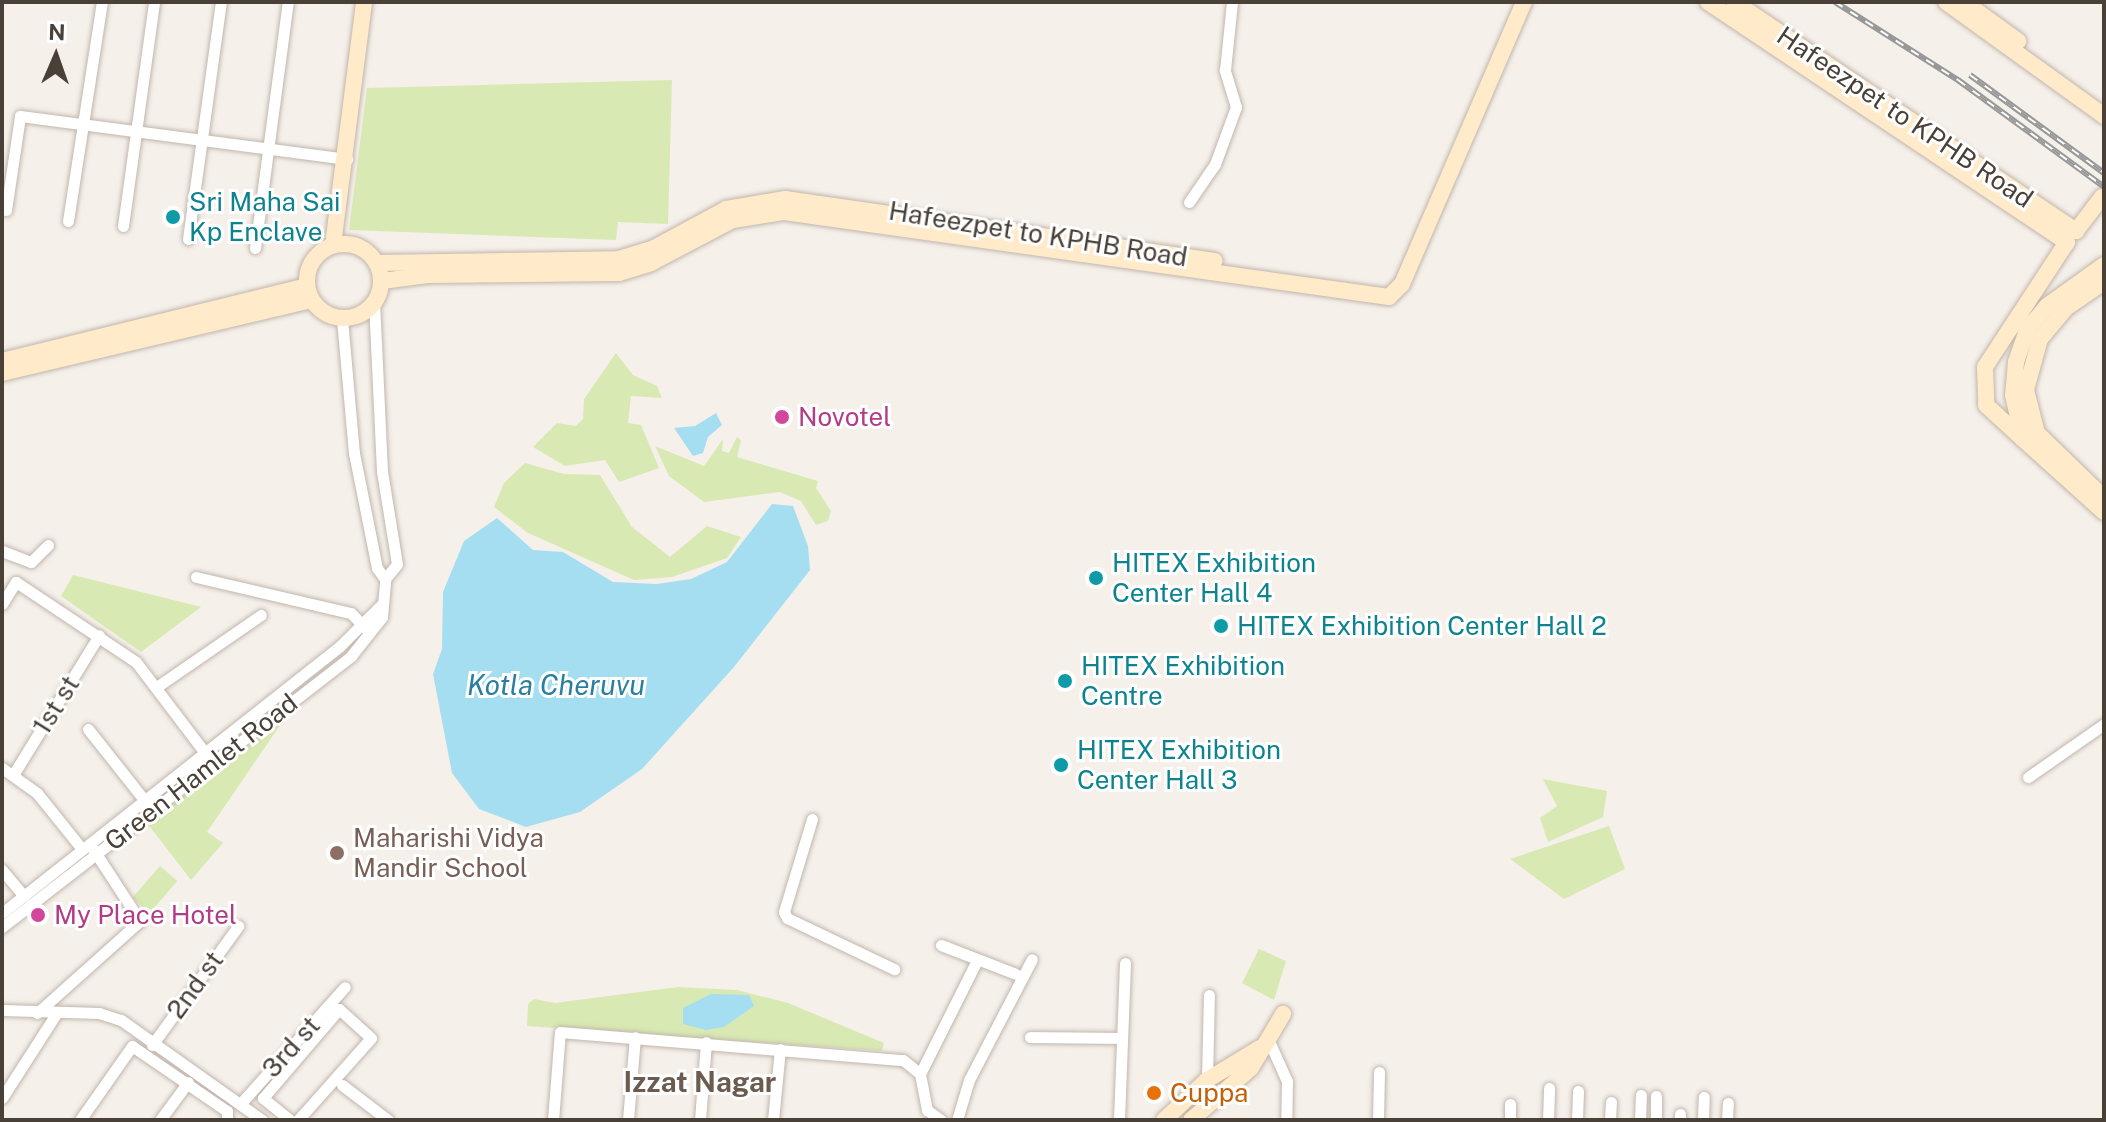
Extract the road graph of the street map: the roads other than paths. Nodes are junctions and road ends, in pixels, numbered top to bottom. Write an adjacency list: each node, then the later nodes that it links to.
1 (102, 2): 14 (street)
2 (154, 2): 15 (street)
3 (221, 2): 16 (street)
4 (288, 2): 17 (street)
5 (364, 2): 18 (main road)
6 (1232, 2): 20 (street)
7 (1524, 2): 32 (main road)
8 (1708, 2): 24 (main road)
9 (1734, 2): 24 (main road, Hafeezpet to KPHB Road)
10 (1946, 2): 13 (main road)
11 (1964, 2): 12 (main road)
12 (2104, 103)
13 (2104, 116)
14 (80, 124): 15 (street); 21 (street); 22 (street)
15 (135, 132): 16 (street); 23 (street)
16 (203, 141): 17 (street); 25 (street)
17 (268, 149): 18 (street); 27 (street)
18 (347, 159): 26 (main road)
19 (2102, 197): 24 (main road)
20 (1189, 202)
21 (6, 210)
22 (68, 221)
23 (123, 226)
24 (2071, 237): 38 (main road)
25 (188, 239)
26 (333, 245): 28 (main road, Hafeezpet to KPHB Road); 33 (main road)
27 (255, 248)
28 (377, 263): 30 (main road); 32 (main road, Hafeezpet to KPHB Road)
29 (2104, 265): 38 (main road)
30 (382, 281): 32 (main road); 34 (main road)
31 (2104, 282): 39 (main road)
32 (1402, 284)
33 (309, 293): 35 (main road); 36 (main road); 37 (main road)
34 (374, 303): 35 (main road); 44 (street, Green Hamlet Road)
35 (342, 319): 44 (street)
36 (2, 361)
37 (2, 373)
38 (2023, 439): 40 (main road)
39 (2104, 498)
40 (2104, 512)
41 (48, 545): 42 (street)
42 (2, 551)
43 (196, 577): 48 (street)
44 (385, 579): 46 (street, Green Hamlet Road)
45 (2, 604): 50 (street)
46 (382, 604): 48 (street, Green Hamlet Road); 49 (street, Green Hamlet Road)
47 (261, 615): 51 (street)
48 (360, 624): 49 (street); 54 (street, Green Hamlet Road)
49 (370, 634): 54 (street, Green Hamlet Road)
50 (99, 635): 51 (street); 56 (street, 1st st)
51 (158, 686): 54 (street)
52 (2104, 724): 57 (street)
53 (88, 729): 58 (street)
54 (209, 758): 58 (street, Green Hamlet Road); 60 (street, Green Hamlet Road)
55 (2, 768): 56 (street)
56 (13, 775): 60 (street)
57 (2028, 777)
58 (145, 801): 60 (street, Green Hamlet Road)
59 (812, 819): 70 (street)
60 (90, 850): 62 (street, Green Hamlet Road); 65 (street, Green Hamlet Road); 75 (street)
61 (2, 870): 62 (street)
62 (24, 896): 63 (street, Green Hamlet Road)
63 (2, 913)
64 (238, 926): 83 (street, 2nd st)
65 (2, 927)
66 (941, 945): 68 (street)
67 (1032, 959): 113 (street)
68 (977, 960): 71 (street); 87 (street)
69 (1125, 963): 80 (street)
70 (894, 969)
71 (1016, 974)
72 (342, 989): 84 (street, 3rd st)
73 (1209, 995): 89 (street)
74 (2, 1010): 75 (street)
75 (37, 1013): 76 (street)
76 (56, 1014): 83 (street); 96 (street)
77 (1283, 1014): 82 (main road)
78 (635, 1037): 81 (street); 108 (street); 109 (street)
79 (1030, 1037): 80 (street)
80 (1122, 1038): 114 (street)
81 (706, 1042): 85 (street); 110 (street)
82 (1264, 1043): 89 (main road); 116 (main road); 117 (street)
83 (152, 1045): 88 (street)
84 (301, 1046): 97 (street, 3rd st); 105 (street); 106 (street)
85 (780, 1049): 87 (street); 111 (street)
86 (1379, 1072): 118 (street)
87 (920, 1074): 112 (street)
88 (192, 1078): 97 (street); 101 (street); 102 (street); 103 (street)
89 (1207, 1080): 115 (main road)
90 (342, 1085): 107 (street)
91 (1549, 1088): 120 (street)
92 (1578, 1091): 121 (street)
93 (1641, 1095): 123 (street)
94 (1656, 1096): 124 (street)
95 (1704, 1097): 125 (street)
96 (2, 1098)
97 (242, 1102): 104 (street)
98 (1611, 1102): 122 (street)
99 (1728, 1103): 126 (street)
100 (1510, 1104): 119 (street)
101 (82, 1119)
102 (160, 1120)
103 (227, 1120)
104 (262, 1120)
105 (290, 1120)
106 (298, 1120)
107 (388, 1120)
108 (553, 1120)
109 (628, 1120)
110 (700, 1120)
111 (773, 1120)
112 (941, 1120)
113 (957, 1120)
114 (1119, 1120)
115 (1164, 1120)
116 (1191, 1120)
117 (1286, 1120)
118 (1378, 1120)
119 (1510, 1120)
120 (1548, 1120)
121 (1577, 1120)
122 (1610, 1120)
123 (1640, 1120)
124 (1656, 1120)
125 (1703, 1120)
126 (1727, 1120)

